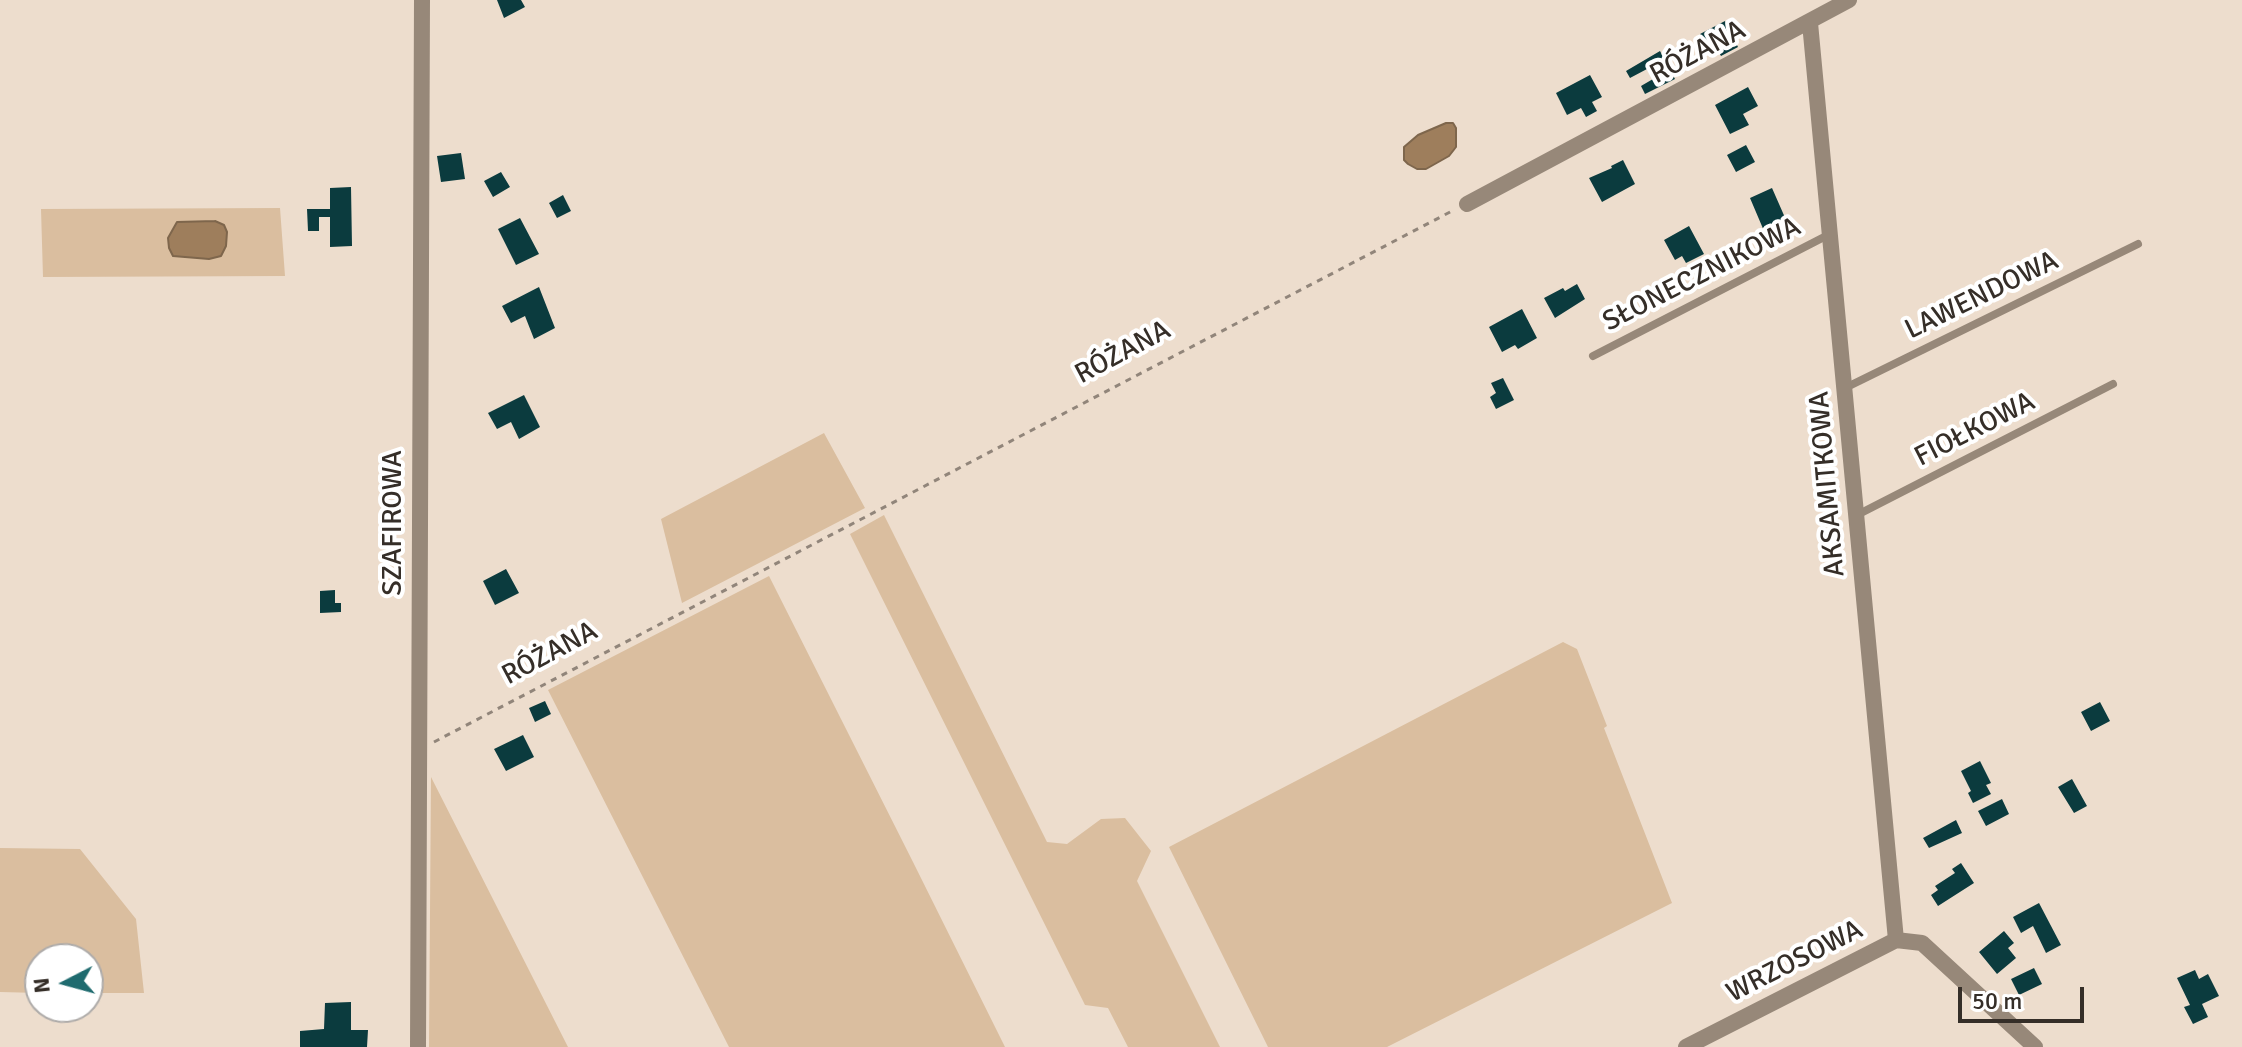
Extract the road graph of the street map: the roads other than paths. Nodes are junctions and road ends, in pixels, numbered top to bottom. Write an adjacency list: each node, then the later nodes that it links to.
1 (422, 0): 12 (street, SZAFIROWA)
2 (1849, 0): 3 (street, RÓŻANA)
3 (1810, 23): 4 (street, RÓŻANA); 5 (street, AKSAMITKOWA)
4 (1467, 204)
5 (1831, 233): 7 (lane, SŁONECZNIKOWA); 9 (street, AKSAMITKOWA)
6 (2138, 244): 9 (lane, LAWENDOWA)
7 (1593, 356)
8 (2113, 384): 10 (lane, FIOŁKOWA)
9 (1845, 388): 10 (street, AKSAMITKOWA)
10 (1857, 515): 11 (street, AKSAMITKOWA)
11 (1896, 940): 13 (street, WRZOSOWA); 14 (street, WRZOSOWA)
12 (418, 1047)
13 (1686, 1047)
14 (2035, 1047)

